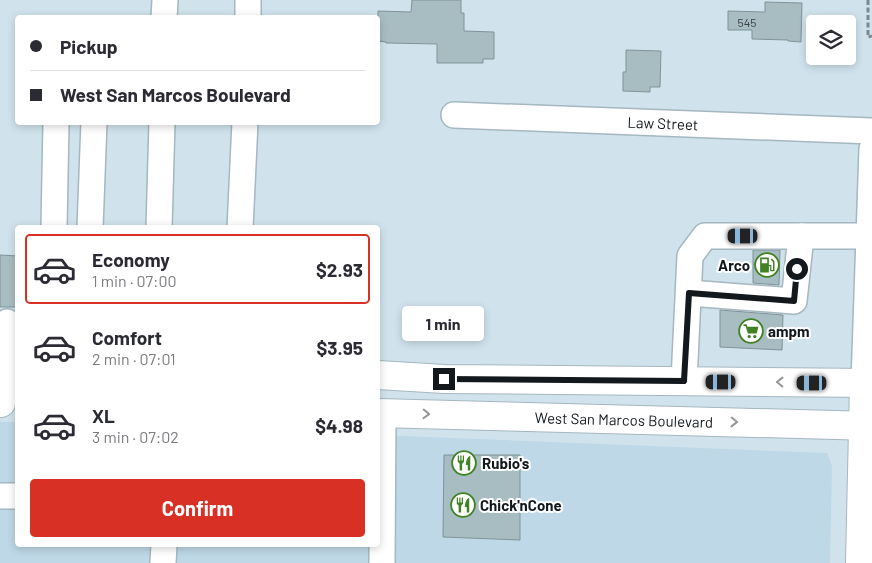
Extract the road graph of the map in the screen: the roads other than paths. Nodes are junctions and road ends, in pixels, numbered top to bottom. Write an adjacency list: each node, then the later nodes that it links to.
1 (164, 0): 3 (street)
2 (248, 0): 4 (street)
3 (164, 15)
4 (248, 15)
5 (454, 115): 10 (street, Law Street)
6 (56, 125): 13 (street)
7 (94, 125): 14 (street)
8 (162, 125): 15 (street)
9 (245, 125): 16 (street)
10 (872, 131)
11 (872, 150): 12 (street)
12 (872, 160): 18 (street)
13 (54, 225)
14 (90, 225)
15 (159, 225)
16 (240, 225)
17 (801, 236): 18 (street); 19 (street); 19 (street)
18 (869, 236): 25 (street)
19 (689, 293): 24 (street)
20 (8, 322): 21 (street)
21 (7, 361): 26 (main road)
22 (380, 375): 23 (main road)
23 (576, 380): 24 (main road); 27 (main road)
24 (684, 381): 25 (main road, one-way to 24)
25 (868, 383): 28 (main road)
26 (6, 403)
27 (380, 413): 28 (main road, West San Marcos Boulevard, one-way to 28); 33 (street)
28 (867, 426): 34 (main road)
29 (0, 496): 30 (street)
30 (15, 496)
31 (164, 547): 32 (street)
32 (163, 563)
33 (382, 563)
34 (860, 563)

